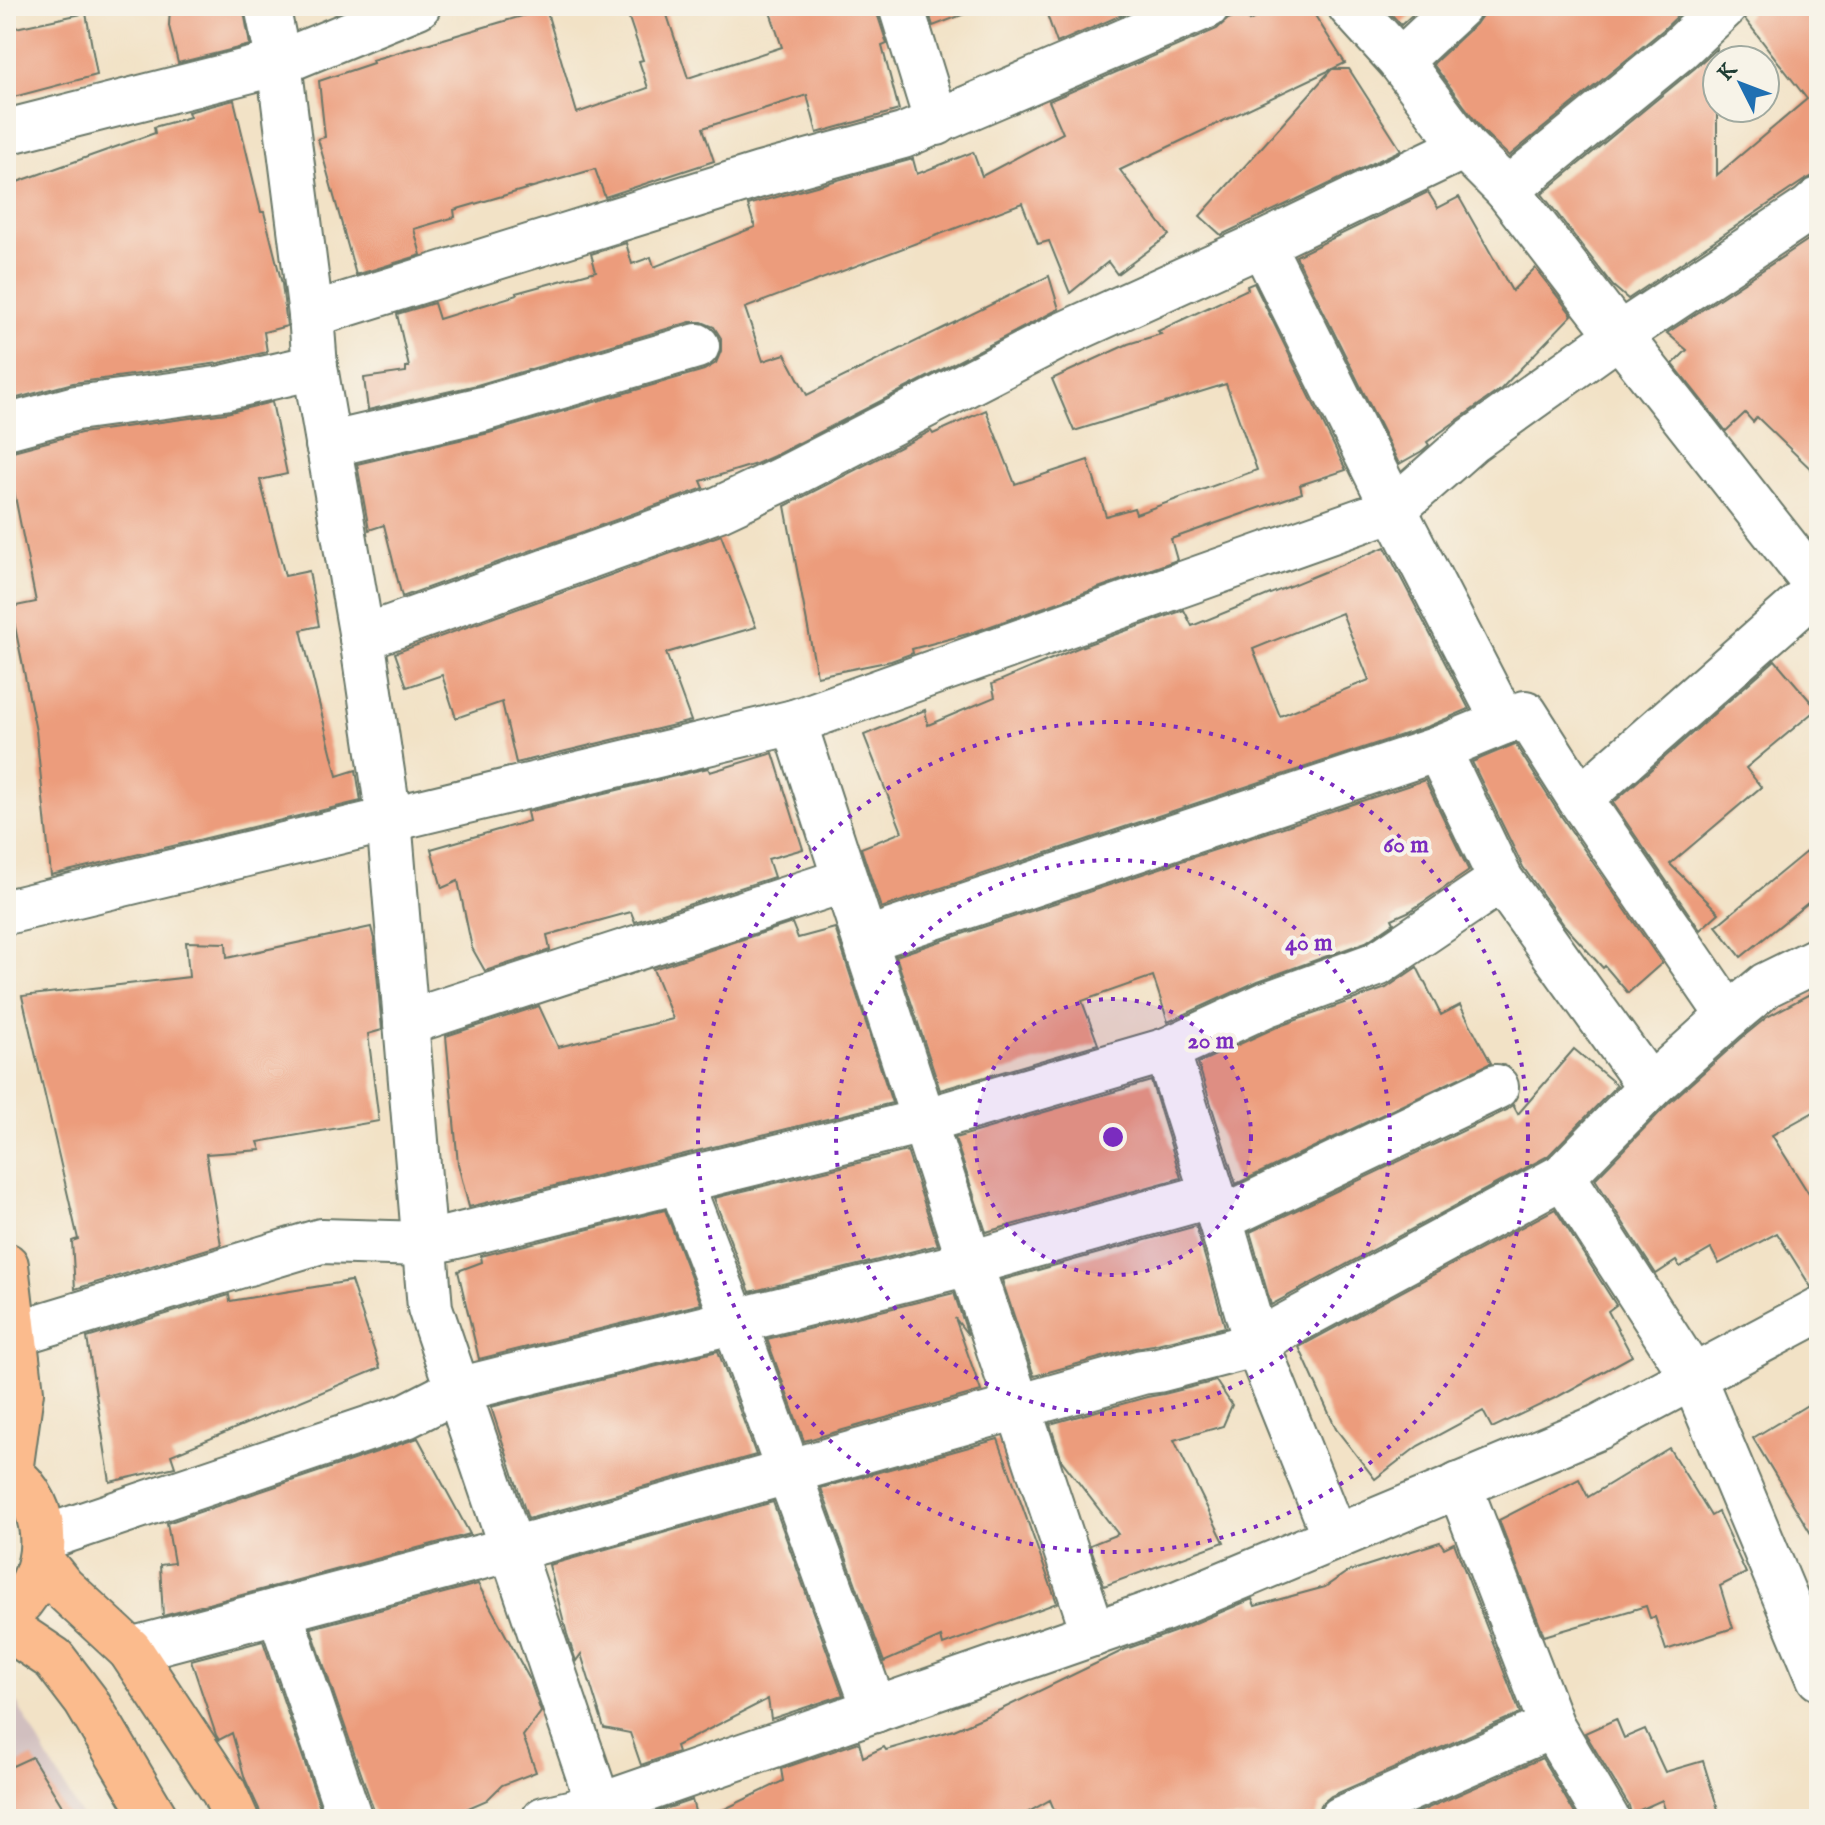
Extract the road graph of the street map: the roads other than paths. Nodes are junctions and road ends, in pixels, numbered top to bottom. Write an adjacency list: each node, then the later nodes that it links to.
1 (267, 6): 9 (street)
2 (418, 6): 9 (street)
3 (901, 6): 10 (street)
4 (1207, 6): 10 (street)
5 (1350, 6): 8 (street)
6 (1459, 6): 8 (street)
7 (1725, 6): 13 (street)
8 (1400, 61): 12 (street)
9 (279, 63): 11 (street); 16 (street)
10 (937, 123): 16 (street)
11 (6, 132)
12 (1464, 147): 13 (street); 15 (street)
13 (1507, 190): 17 (street)
14 (1816, 208): 17 (street)
15 (1262, 244): 22 (street); 24 (street)
16 (311, 315): 19 (street)
17 (1619, 335): 22 (street); 23 (street)
18 (697, 346): 21 (street)
19 (315, 367): 20 (street); 21 (street)
20 (6, 427)
21 (328, 445): 24 (street)
22 (1394, 509): 25 (street); 26 (street)
23 (1819, 589): 28 (street)
24 (362, 638): 29 (street)
25 (794, 722): 29 (street); 30 (street)
26 (1504, 722): 27 (street); 28 (street)
27 (1438, 749): 31 (street); 33 (street)
28 (1580, 799): 35 (street)
29 (389, 819): 32 (street); 36 (street)
30 (845, 880): 33 (street); 36 (street)
31 (1501, 880): 37 (street); 39 (street)
32 (6, 912)
33 (865, 940): 40 (street)
34 (1819, 959): 35 (street)
35 (1729, 1016): 39 (street)
36 (406, 1023): 44 (street)
37 (1167, 1050): 40 (street); 43 (street)
38 (1496, 1087): 43 (street)
39 (1650, 1087): 41 (street)
40 (923, 1121): 42 (street); 45 (street)
41 (1563, 1176): 50 (street); 51 (street)
42 (680, 1181): 44 (street); 48 (street)
43 (1216, 1207): 45 (street); 50 (street)
44 (424, 1244): 49 (street); 52 (street)
45 (970, 1263): 48 (street); 53 (street)
46 (6, 1265): 49 (main road)
47 (1818, 1313): 51 (street)
48 (734, 1321): 52 (street); 55 (street)
49 (14, 1334): 54 (main road)
50 (1256, 1342): 53 (street); 57 (street)
51 (1693, 1377): 56 (street); 65 (street)
52 (457, 1390): 58 (street); 59 (street)
53 (1019, 1408): 55 (street); 63 (street)
54 (8, 1471): 59 (main road)
55 (789, 1473): 58 (street); 66 (street)
56 (1459, 1485): 57 (street); 67 (street)
57 (1335, 1538): 63 (street)
58 (512, 1549): 60 (street); 68 (street)
59 (43, 1550): 61 (main road); 64 (main road)
60 (279, 1610): 64 (street); 71 (street)
61 (6, 1615)
62 (6, 1627): 69 (main road)
63 (1094, 1634): 66 (street)
64 (130, 1650): 70 (main road)
65 (1819, 1678)
66 (875, 1710): 68 (street)
67 (1552, 1726): 73 (street); 74 (street)
68 (599, 1806): 72 (street)
69 (156, 1819)
70 (236, 1819)
71 (350, 1819)
72 (544, 1819)
73 (1341, 1819)
74 (1607, 1819)

